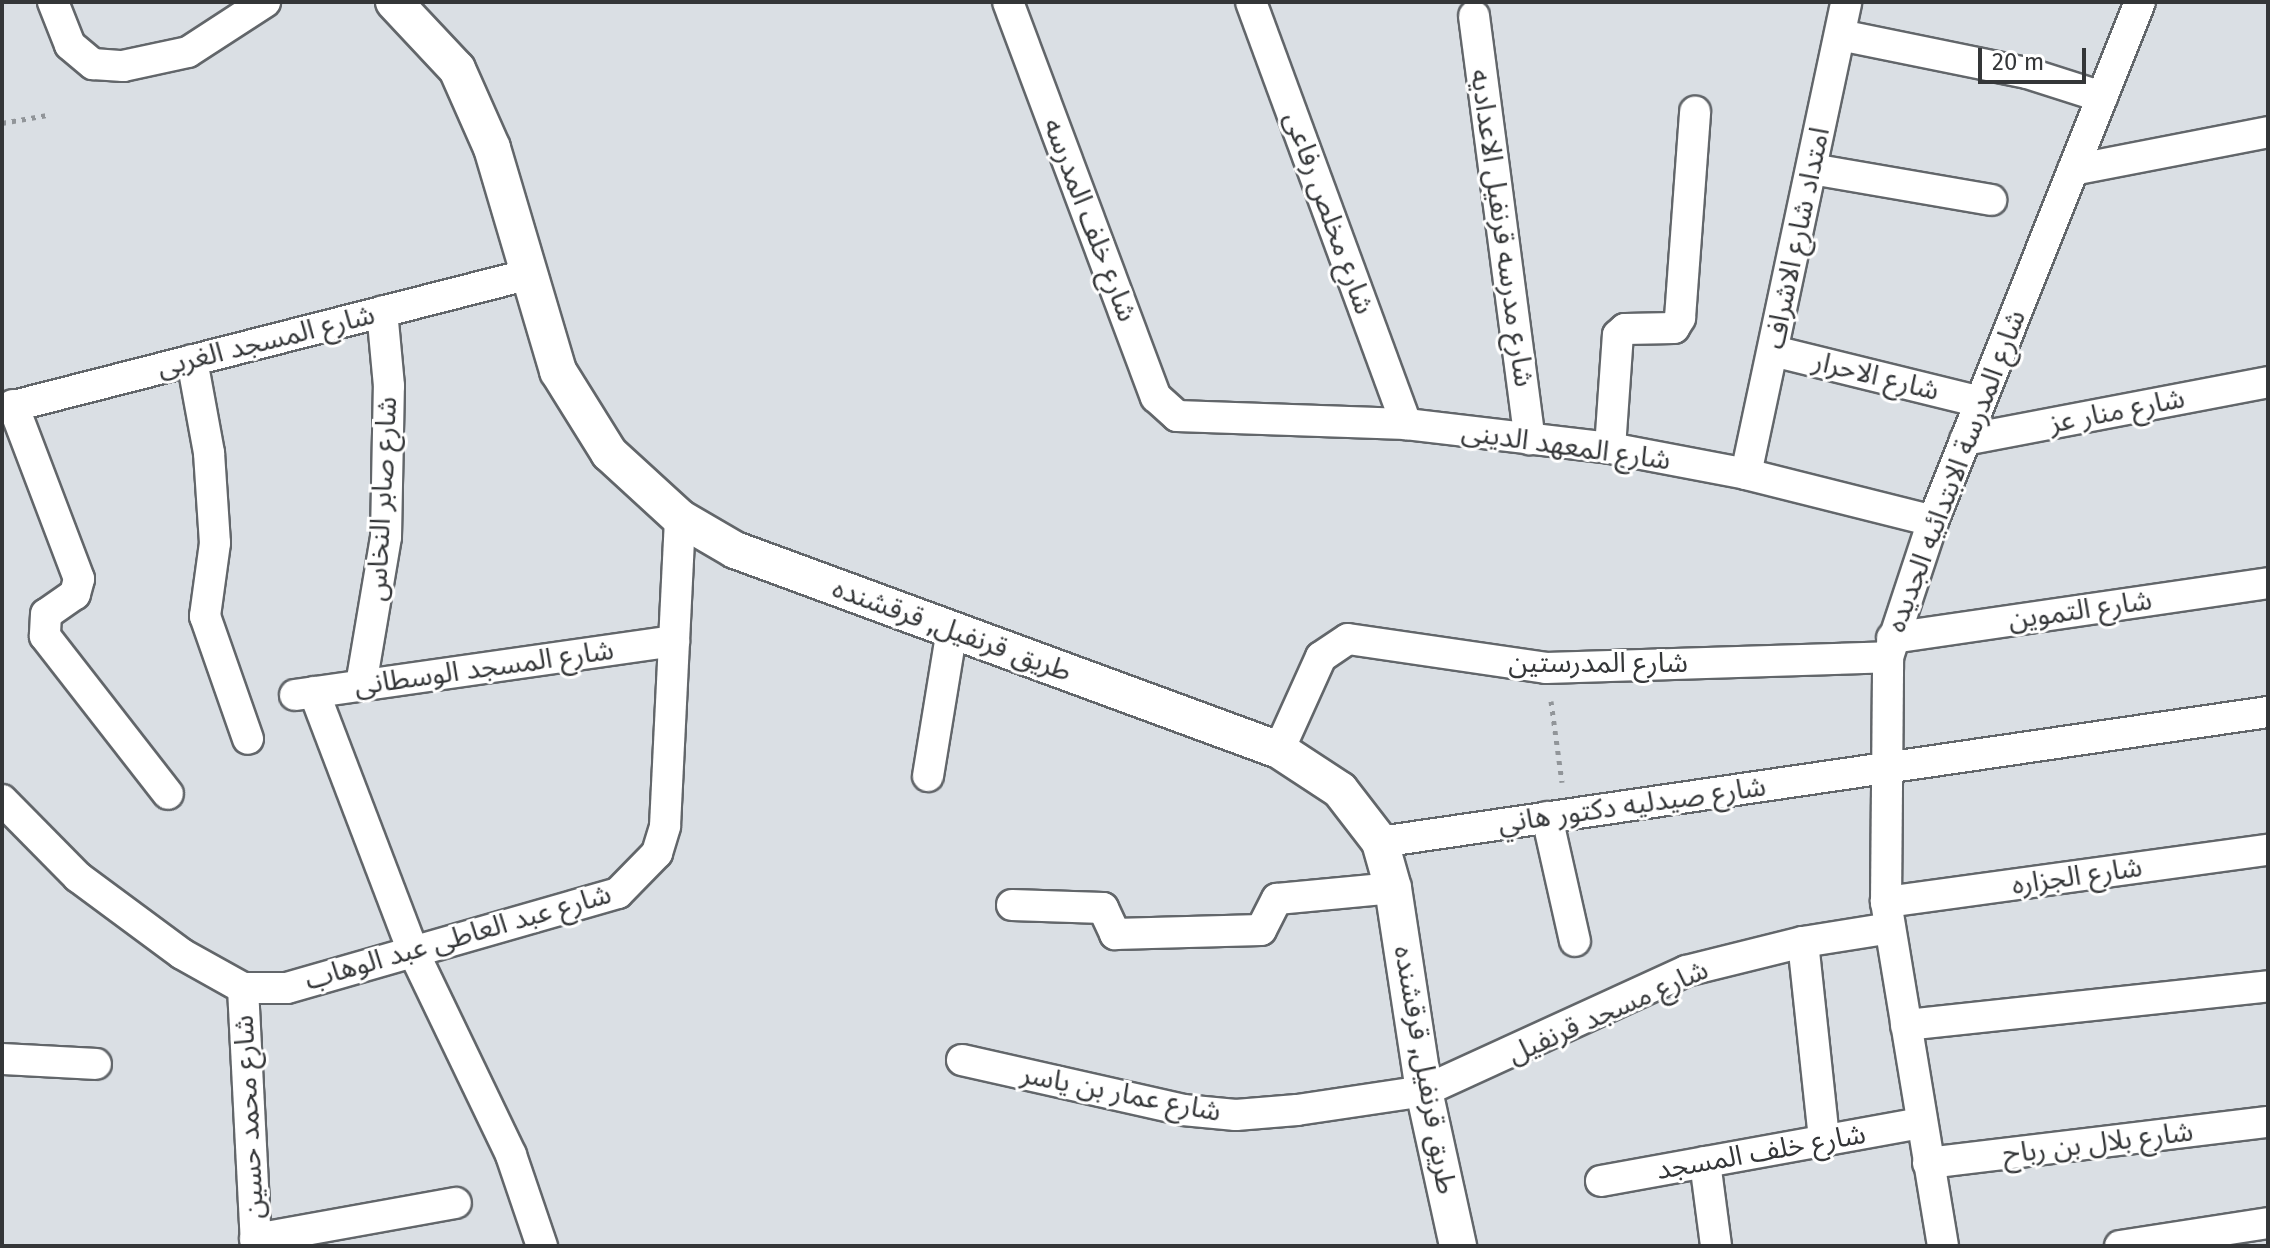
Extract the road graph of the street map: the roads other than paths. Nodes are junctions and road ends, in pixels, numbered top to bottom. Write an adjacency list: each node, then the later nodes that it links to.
1 (53, 2): 2 (street)
2 (265, 2)
3 (394, 2): 16 (street, طريق قرنفيل, قرقشنده)
4 (1008, 2): 23 (street, شارع خلف المدرسه)
5 (1251, 2): 24 (street, شارع مخلص رفاعى)
6 (1846, 2): 9 (street, امتداد شارع الاشراف)
7 (2140, 2): 10 (street, شارع المدرسة الابتدائيه الجديده)
8 (1474, 16): 25 (street, شارع مدرسه قرنفيل الاعداديه)
9 (1840, 35): 10 (street); 13 (street, امتداد شارع الاشراف)
10 (2102, 97): 14 (street, شارع المدرسة الابتدائيه الجديده)
11 (1695, 112): 27 (street)
12 (2268, 132): 14 (street)
13 (1812, 169): 15 (street); 18 (street, امتداد شارع الاشراف)
14 (2073, 170): 21 (street, شارع المدرسة الابتدائيه الجديده)
15 (1991, 200)
16 (530, 274): 17 (street, شارع المسجد الغربى); 29 (street, طريق قرنفيل, قرقشنده)
17 (382, 311): 19 (street, شارع المسجد الغربى); 35 (street, شارع صابر النخاس)
18 (1773, 351): 21 (street, شارع الاحرار); 28 (street, امتداد شارع الاشراف)
19 (192, 360): 22 (street, شارع المسجد الغربى); 37 (street)
20 (2268, 382): 26 (street, شارع منار عز)
21 (1980, 402): 26 (street, شارع المدرسة الابتدائيه الجديده)
22 (7, 407): 41 (street)
23 (1192, 419): 24 (street, شارع المعهد الدينى)
24 (1406, 424): 25 (street, شارع المعهد الدينى)
25 (1530, 439): 27 (street, شارع المعهد الدينى)
26 (1965, 440): 30 (street, شارع المدرسة الابتدائيه الجديده)
27 (1610, 448): 28 (street, شارع المعهد الدينى)
28 (1746, 474): 30 (street, شارع المعهد الدينى)
29 (680, 518): 32 (street, طريق قرنفيل, قرقشنده); 33 (street, شارع عبد العاطى عبد الوهاب)
30 (1933, 521): 34 (street, شارع المدرسة الابتدائيه الجديده)
31 (2268, 583): 34 (street, شارع التموين)
32 (952, 630): 38 (street, طريق قرنفيل, قرقشنده); 40 (street)
33 (674, 641): 35 (street, شارع المسجد الوسطانى); 51 (street, شارع عبد العاطى عبد الوهاب)
34 (1890, 648): 38 (street, شارع المدرستين); 39 (street, شارع المدرسة الابتدائيه الجديده)
35 (361, 685): 51 (street, شارع المسجد الوسطانى)
36 (2268, 712): 39 (street, شارع صيدليه دكتور هاني)
37 (248, 739)
38 (1279, 750): 44 (street, طريق قرنفيل, قرقشنده)
39 (1883, 767): 43 (street, شارع صيدليه دكتور هاني); 48 (street, شارع المدرسة الابتدائيه الجديده)
40 (928, 776)
41 (168, 794)
42 (2, 800): 53 (street)
43 (1556, 816): 44 (street, شارع صيدليه دكتور هاني); 49 (street)
44 (1380, 842): 46 (street, طريق قرنفيل, قرقشنده)
45 (2268, 850): 48 (street, شارع الجزاره)
46 (1393, 888): 47 (street); 58 (street, طريق قرنفيل, قرقشنده)
47 (1012, 905)
48 (1888, 915): 50 (street, شارع مسجد قرنفيل); 54 (street, شارع المدرسة الابتدائيه الجديده)
49 (1575, 941)
50 (1803, 942): 58 (street, شارع مسجد قرنفيل); 61 (street)
51 (413, 951): 53 (street, شارع عبد العاطى عبد الوهاب); 69 (street)
52 (2268, 986): 54 (street)
53 (243, 988): 67 (street, شارع محمد حسين)
54 (1906, 1025): 60 (street, شارع المدرسة الابتدائيه الجديده)
55 (2, 1059): 57 (street)
56 (962, 1060): 58 (street, شارع عمار بن ياسر)
57 (96, 1064)
58 (1424, 1091): 70 (street, طريق قرنفيل, قرقشنده)
59 (2268, 1122): 63 (street, شارع بلال بن رباح)
60 (1921, 1123): 61 (street, شارع خلف المسجد); 63 (street, شارع المدرسة الابتدائيه الجديده)
61 (1824, 1140): 62 (street, شارع خلف المسجد)
62 (1705, 1162): 64 (street, شارع خلف المسجد); 71 (street)
63 (1928, 1163): 72 (street, شارع المدرسة الابتدائيه الجديده)
64 (1601, 1181)
65 (456, 1203): 67 (street)
66 (2268, 1223): 68 (street)
67 (255, 1243)
68 (2156, 1243): 73 (street)
69 (542, 1246)
70 (1458, 1246)
71 (1716, 1246)
72 (1943, 1246)
73 (2120, 1246)

